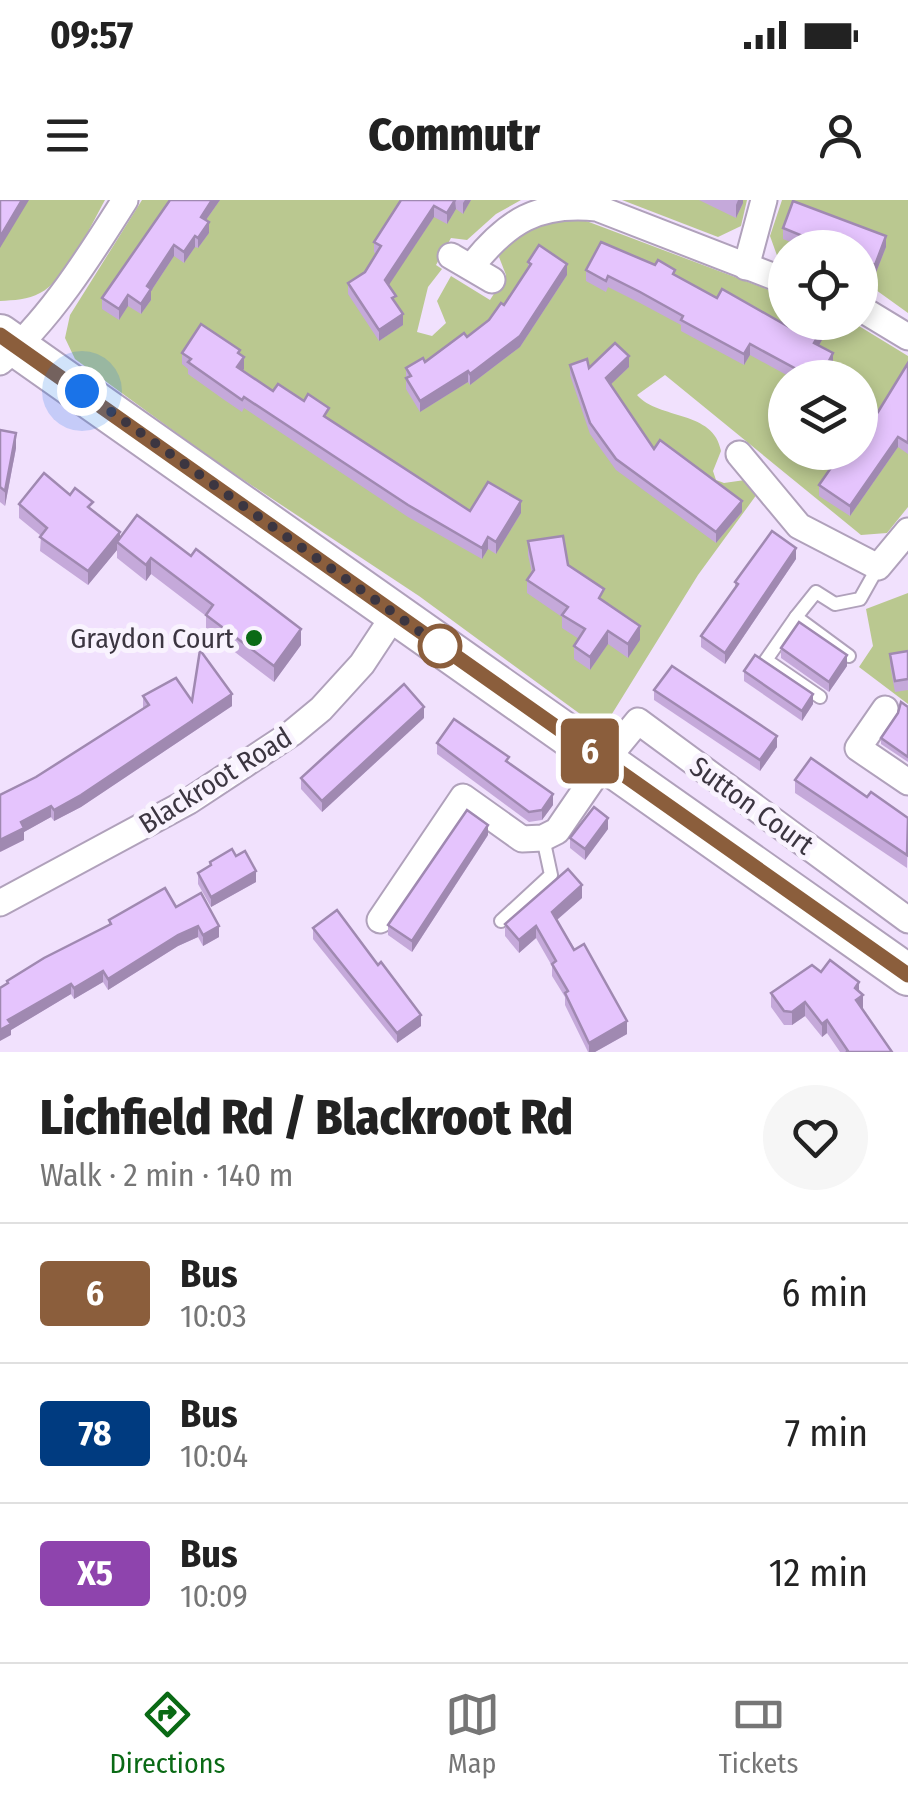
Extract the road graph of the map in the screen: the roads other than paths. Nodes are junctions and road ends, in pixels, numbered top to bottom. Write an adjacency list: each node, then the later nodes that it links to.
1 (125, 200): 8 (street)
2 (764, 200): 3 (street)
3 (746, 267): 4 (street); 5 (street)
4 (471, 268)
5 (768, 275)
6 (878, 319): 7 (street)
7 (908, 337)
8 (6, 348): 12 (main road)
9 (740, 454): 11 (street)
10 (908, 532): 11 (street)
11 (878, 567): 13 (lane)
12 (394, 614): 17 (main road); 20 (street, Blackroot Road)
13 (796, 618): 14 (lane); 15 (lane)
14 (849, 656)
15 (820, 697)
16 (885, 709): 18 (street)
17 (604, 761): 19 (street); 22 (street, Sutton Court); 24 (main road)
18 (908, 782)
19 (543, 838): 21 (street); 23 (lane)
20 (0, 903)
21 (380, 920)
22 (908, 920)
23 (500, 921)
24 (908, 975)

